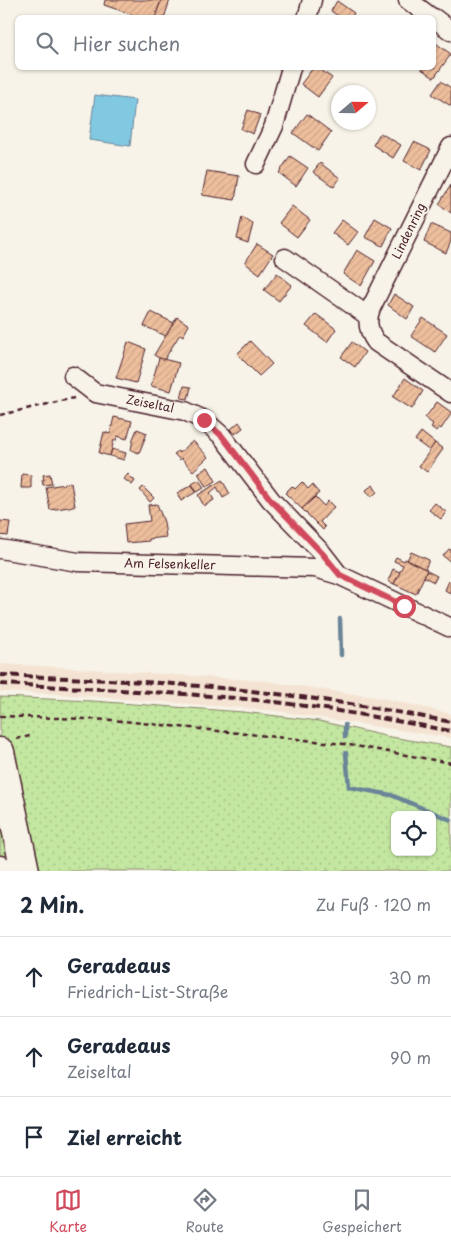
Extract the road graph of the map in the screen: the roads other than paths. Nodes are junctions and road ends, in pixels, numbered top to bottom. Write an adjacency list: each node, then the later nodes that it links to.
1 (312, 0): 3 (street)
2 (408, 0): 4 (street)
3 (308, 15)
4 (429, 15)
5 (436, 20): 6 (street)
6 (451, 31)
7 (290, 70): 9 (street)
8 (451, 147): 11 (street, Lindenring)
9 (256, 164)
10 (285, 258): 11 (street)
11 (368, 316): 13 (street)
12 (73, 376): 15 (street, Zeiseltal)
13 (451, 394)
14 (4, 552): 15 (street, Am Felsenkeller)
15 (340, 575): 16 (street, Am Felsenkeller)
16 (451, 628)
17 (0, 752): 18 (highway)
18 (25, 871)

